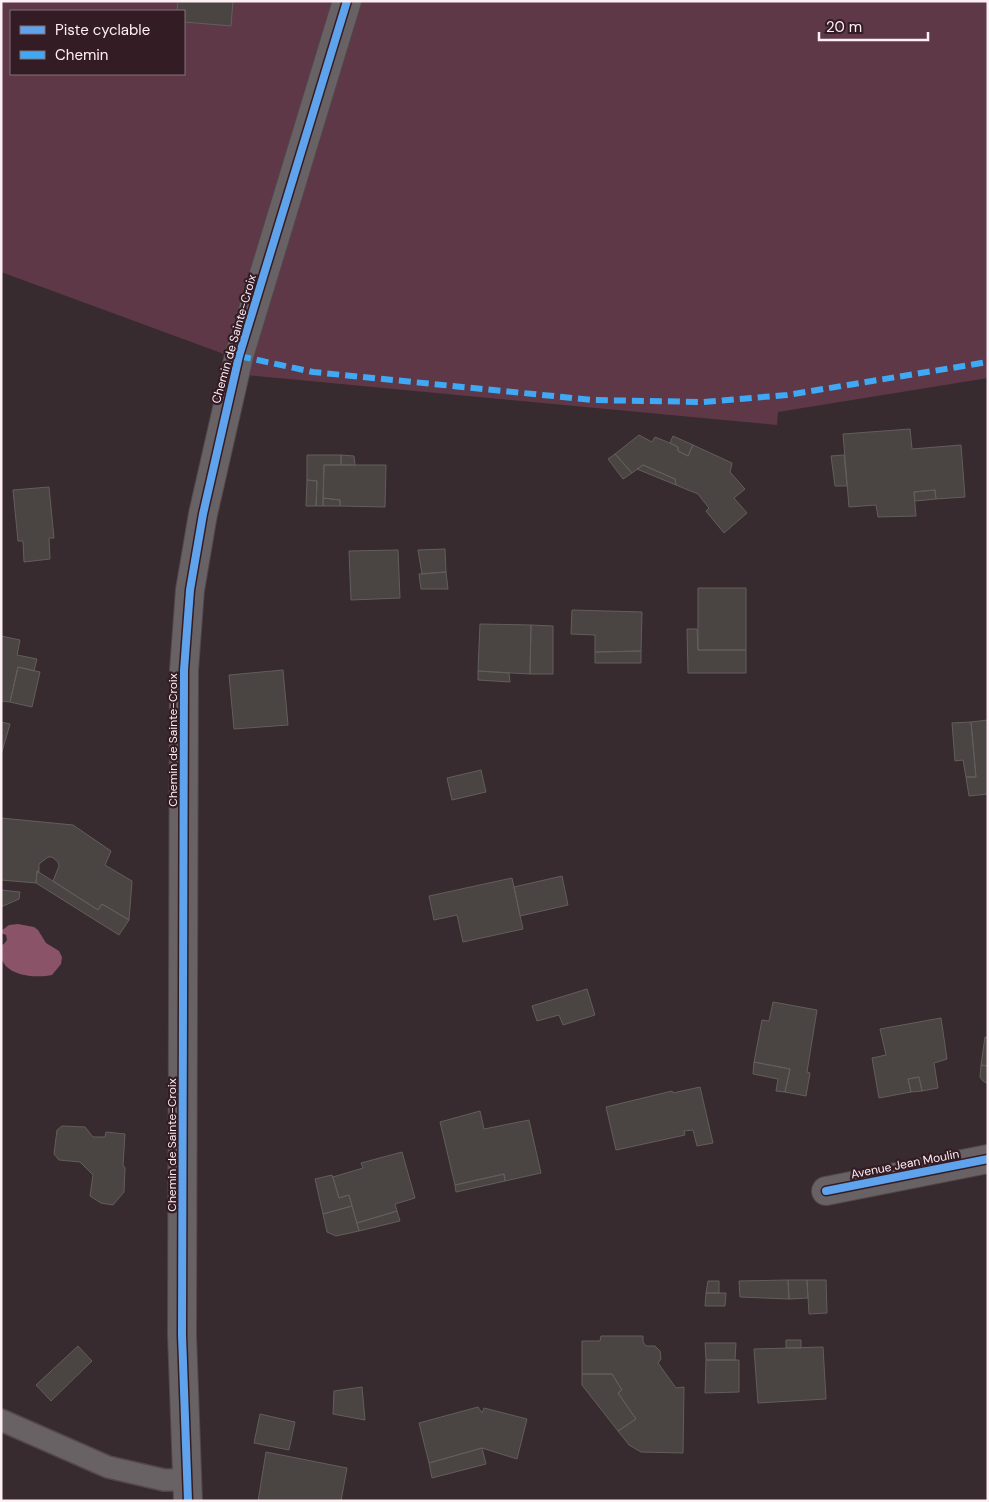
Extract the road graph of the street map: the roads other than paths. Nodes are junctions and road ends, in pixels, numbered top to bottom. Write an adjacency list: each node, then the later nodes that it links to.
1 (347, 1): 5 (street, Chemin de Sainte-Croix)
2 (988, 1159): 3 (street, Avenue Jean Moulin)
3 (826, 1191)
4 (1, 1420): 5 (lane)
5 (187, 1490)

